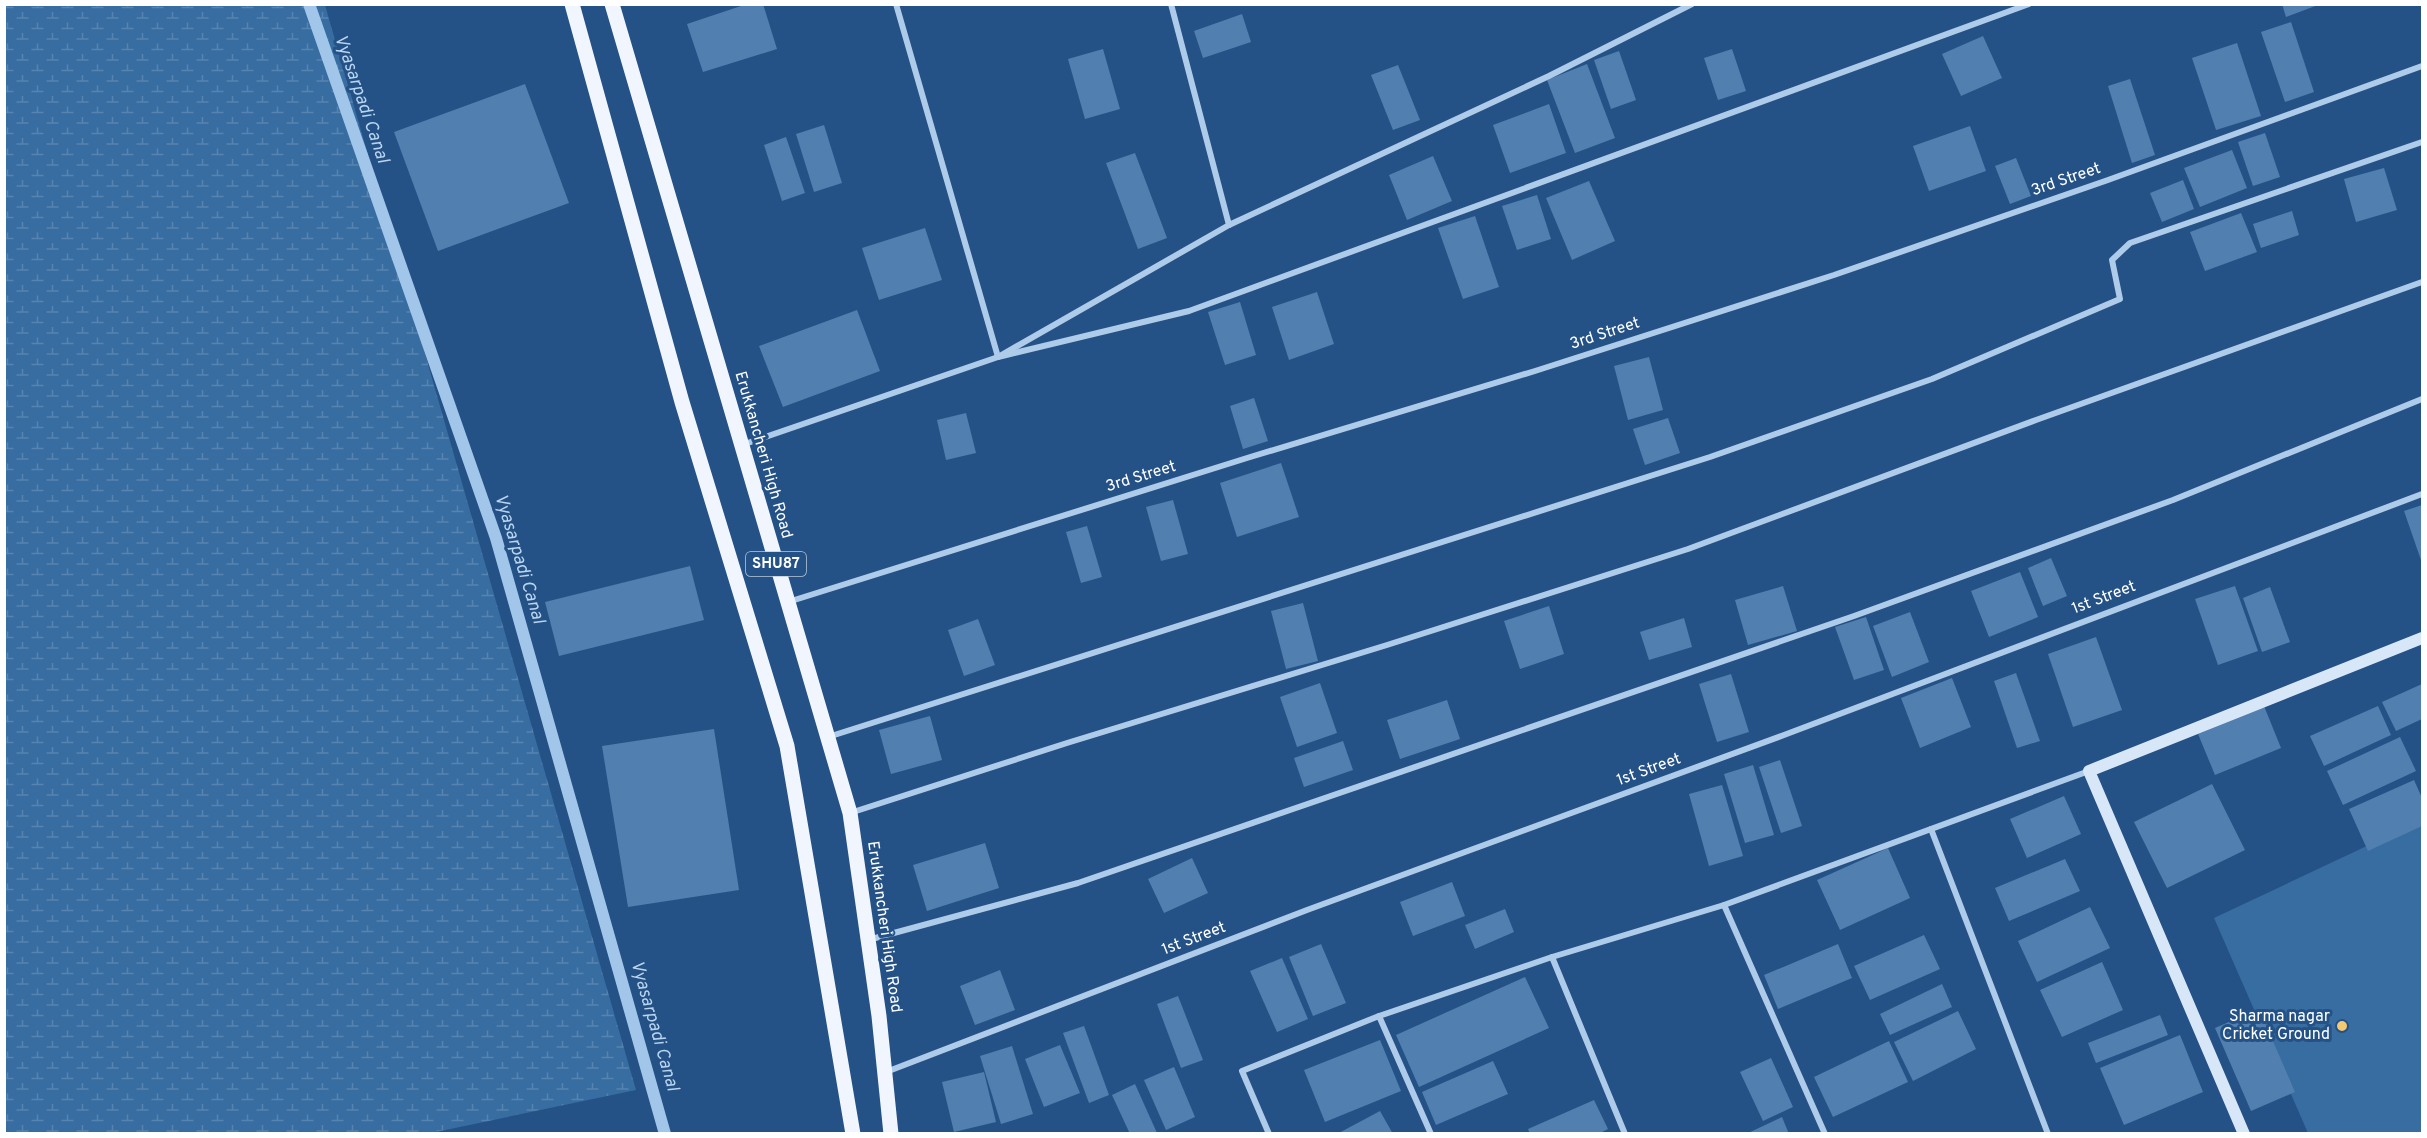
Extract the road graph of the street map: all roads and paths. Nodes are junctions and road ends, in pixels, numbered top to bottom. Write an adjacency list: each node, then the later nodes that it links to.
1 (572, 4): 26 (main road, SHU87)
2 (612, 4): 13 (main road, Erukkancheri High Road / SHU87)
3 (896, 4): 11 (street)
4 (1171, 4): 9 (street)
5 (1692, 4): 9 (street)
6 (2029, 4): 11 (street)
7 (2422, 66): 15 (street, 3rd Street)
8 (2422, 142): 17 (street)
9 (1230, 225): 11 (street)
10 (2422, 282): 19 (street)
11 (998, 357): 13 (street)
12 (2422, 399): 22 (street)
13 (741, 445): 15 (main road, Erukkancheri High Road / SHU87)
14 (2422, 494): 25 (street, 1st Street)
15 (788, 602): 17 (main road, Erukkancheri High Road / SHU87)
16 (2422, 638): 18 (street)
17 (828, 737): 19 (main road, Erukkancheri High Road / SHU87)
18 (2089, 771): 20 (street); 33 (street)
19 (850, 813): 22 (main road, Erukkancheri High Road / SHU87)
20 (1931, 829): 21 (street); 32 (street)
21 (1724, 906): 23 (street); 31 (street)
22 (868, 940): 25 (main road, Erukkancheri High Road / SHU87)
23 (1552, 957): 24 (street); 30 (street)
24 (1379, 1016): 28 (street); 29 (street)
25 (886, 1072): 27 (main road, Erukkancheri High Road / SHU87)
26 (853, 1134)
27 (891, 1134)
28 (1269, 1134)
29 (1431, 1134)
30 (1625, 1134)
31 (1826, 1134)
32 (2048, 1134)
33 (2244, 1134)

